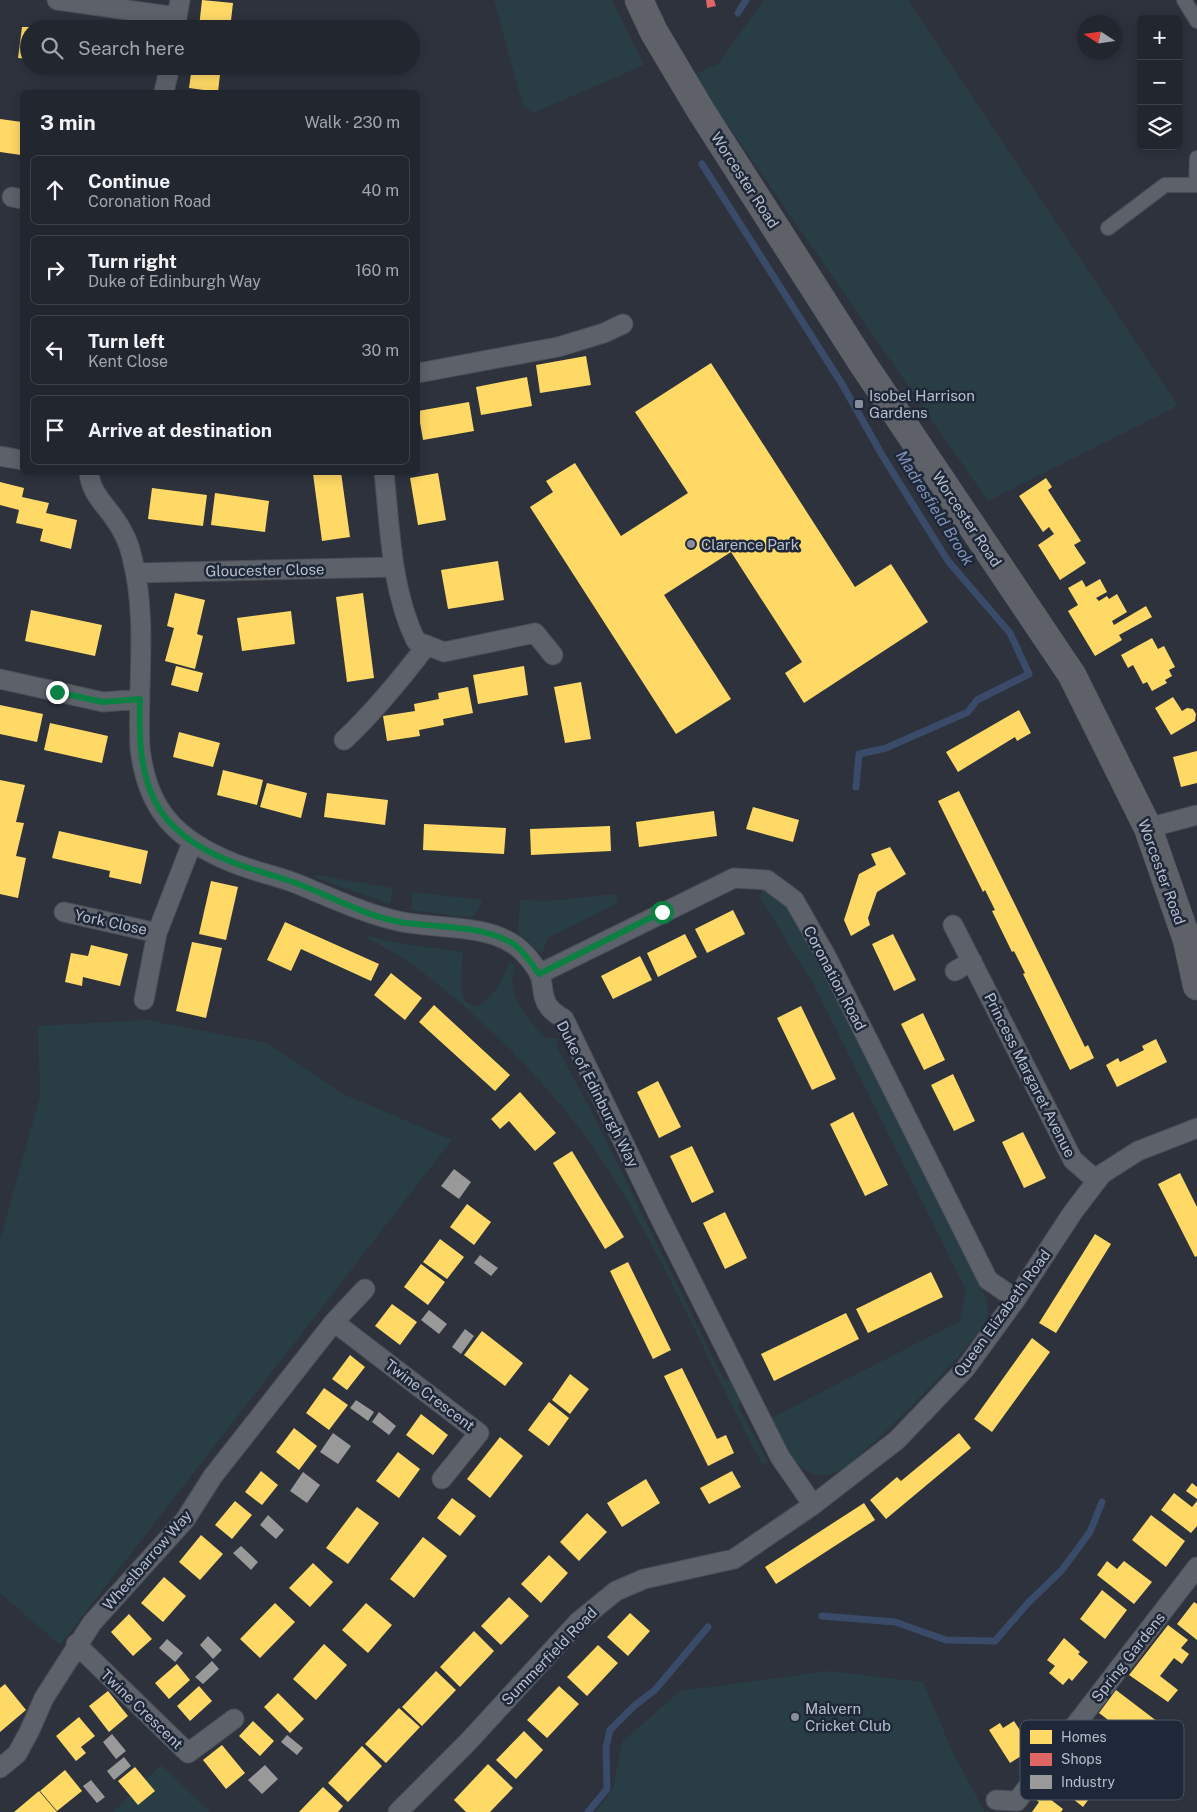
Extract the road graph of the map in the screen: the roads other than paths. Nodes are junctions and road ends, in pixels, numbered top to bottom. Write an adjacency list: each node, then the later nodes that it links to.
1 (639, 0): 24 (highway, Worcester Road)
2 (1184, 0): 5 (street)
3 (68, 1): 4 (street)
4 (177, 15)
5 (1197, 21)
6 (168, 75): 7 (street)
7 (164, 90)
8 (1197, 158): 9 (street)
9 (1108, 228)
10 (622, 324): 11 (street)
11 (420, 373)
12 (0, 456): 13 (street)
13 (20, 460)
14 (86, 475): 17 (street, Duke of Edinburgh Way)
15 (384, 475): 16 (street)
16 (394, 567): 17 (street, Gloucester Close); 18 (street)
17 (136, 573): 21 (street, Duke of Edinburgh Way)
18 (428, 645): 19 (street); 22 (street)
19 (553, 655)
20 (0, 679): 21 (street)
21 (140, 699): 25 (street, Duke of Edinburgh Way)
22 (344, 740)
23 (1197, 815): 24 (street)
24 (1148, 828): 29 (highway, Worcester Road)
25 (192, 843): 28 (street, York Close); 32 (street, Duke of Edinburgh Way)
26 (64, 912): 28 (street, York Close)
27 (953, 925): 30 (street, Princess Margaret Avenue)
28 (157, 933): 34 (street, York Close)
29 (1192, 939): 33 (highway, Worcester Road)
30 (972, 961): 31 (street); 36 (street, Princess Margaret Avenue)
31 (955, 971)
32 (539, 974): 38 (street, Coronation Road); 41 (street, Duke of Edinburgh Way)
33 (1197, 986)
34 (144, 1000)
35 (1197, 1128): 36 (street, Queen Elizabeth Road)
36 (1097, 1181): 38 (street, Queen Elizabeth Road)
37 (365, 1289): 39 (street, Wheelbarrow Way)
38 (1016, 1299): 41 (street, Queen Elizabeth Road)
39 (334, 1322): 40 (street, Twine Crescent); 44 (street, Wheelbarrow Way)
40 (442, 1479)
41 (813, 1505): 42 (street, Queen Elizabeth Road)
42 (734, 1559): 50 (street, Summerfield Road)
43 (1197, 1567): 46 (street, Spring Gardens)
44 (76, 1644): 45 (street, Twine Crescent); 47 (street, Wheelbarrow Way)
45 (234, 1719)
46 (1079, 1720)
47 (0, 1768)
48 (1020, 1797): 49 (street, Spring Gardens)
49 (996, 1800)
50 (398, 1812)

